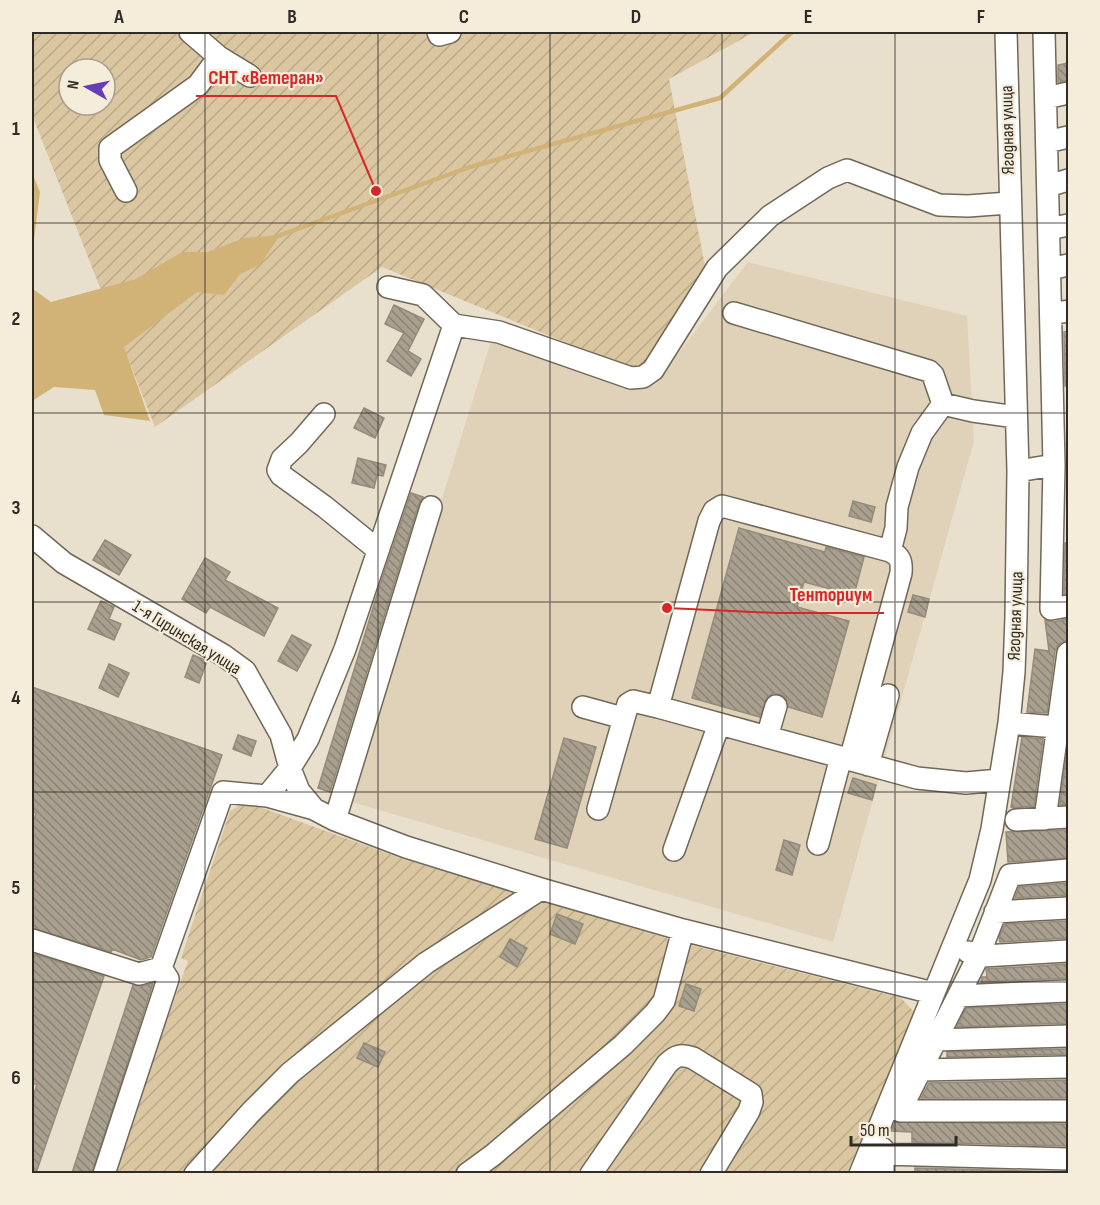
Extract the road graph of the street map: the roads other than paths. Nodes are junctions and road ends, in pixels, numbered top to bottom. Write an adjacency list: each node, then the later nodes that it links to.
1 (190, 32): 6 (street)
2 (438, 32): 3 (street)
3 (450, 32)
4 (1005, 32): 15 (street, Ягодная улица)
5 (1044, 32): 9 (street)
6 (219, 57): 7 (street); 14 (street)
7 (250, 76)
8 (1068, 93): 9 (street)
9 (1046, 98): 11 (street)
10 (1068, 137): 11 (street)
11 (1047, 142): 13 (street)
12 (1068, 180): 13 (street)
13 (1048, 186): 16 (street)
14 (126, 191)
15 (1009, 203): 21 (street); 26 (street, Ягодная улица)
16 (1059, 227): 17 (street)
17 (1059, 267): 19 (street)
18 (388, 287): 21 (street)
19 (1060, 312): 22 (street)
20 (734, 313): 24 (street)
21 (454, 325): 33 (street)
22 (1060, 354): 23 (street)
23 (1061, 395): 27 (street)
24 (943, 404): 26 (street); 34 (street)
25 (324, 414): 33 (street)
26 (1016, 417): 28 (street, Ягодная улица)
27 (1061, 439): 29 (street)
28 (1018, 471): 29 (street); 44 (street, Ягодная улица)
29 (1059, 475): 31 (street)
30 (431, 507): 57 (street)
31 (1061, 522): 35 (street)
32 (32, 536): 49 (street, 1-я Гиринская улица)
33 (378, 550): 49 (street)
34 (890, 551): 42 (street); 48 (street)
35 (1060, 566): 36 (street)
36 (1068, 606)
37 (1068, 653): 38 (street)
38 (1066, 692): 46 (street)
39 (888, 695): 48 (street)
40 (776, 706): 47 (street)
41 (583, 707): 43 (street)
42 (658, 707): 43 (street); 45 (street)
43 (623, 718): 54 (street)
44 (1009, 723): 46 (street); 51 (street, Ягодная улица)
45 (719, 724): 47 (street); 60 (street)
46 (1063, 728): 50 (street)
47 (767, 737): 48 (street)
48 (853, 761): 51 (street); 59 (street)
49 (290, 768): 52 (street); 53 (street, 1-я Гиринская улица)
50 (1060, 773): 56 (street)
51 (1000, 780): 67 (street, Ягодная улица)
52 (267, 796): 53 (street); 70 (street)
53 (314, 809): 57 (street)
54 (598, 809)
55 (1068, 817): 56 (street)
56 (1045, 819): 58 (street)
57 (335, 820): 62 (street)
58 (1016, 820)
59 (818, 844)
60 (674, 850)
61 (1068, 870): 64 (street)
62 (541, 889): 65 (street); 82 (street)
63 (1068, 908): 64 (street)
64 (995, 912): 69 (street)
65 (683, 930): 72 (street); 83 (street)
66 (32, 940): 70 (street)
67 (954, 947): 69 (street); 72 (street, Ягодная улица)
68 (1068, 951): 69 (street)
69 (979, 955): 73 (street)
70 (161, 968): 81 (street)
71 (1068, 991): 73 (street)
72 (933, 993): 79 (street, Ягодная улица)
73 (958, 996): 75 (street)
74 (1068, 1036): 75 (street)
75 (936, 1040): 77 (street)
76 (1068, 1067): 77 (street)
77 (921, 1070): 78 (street)
78 (1068, 1111)
79 (880, 1156): 80 (street); 86 (street, Ягодная улица)
80 (1068, 1159)
81 (104, 1173)
82 (195, 1173)
83 (467, 1173)
84 (591, 1173): 85 (street)
85 (711, 1173)
86 (860, 1173)

